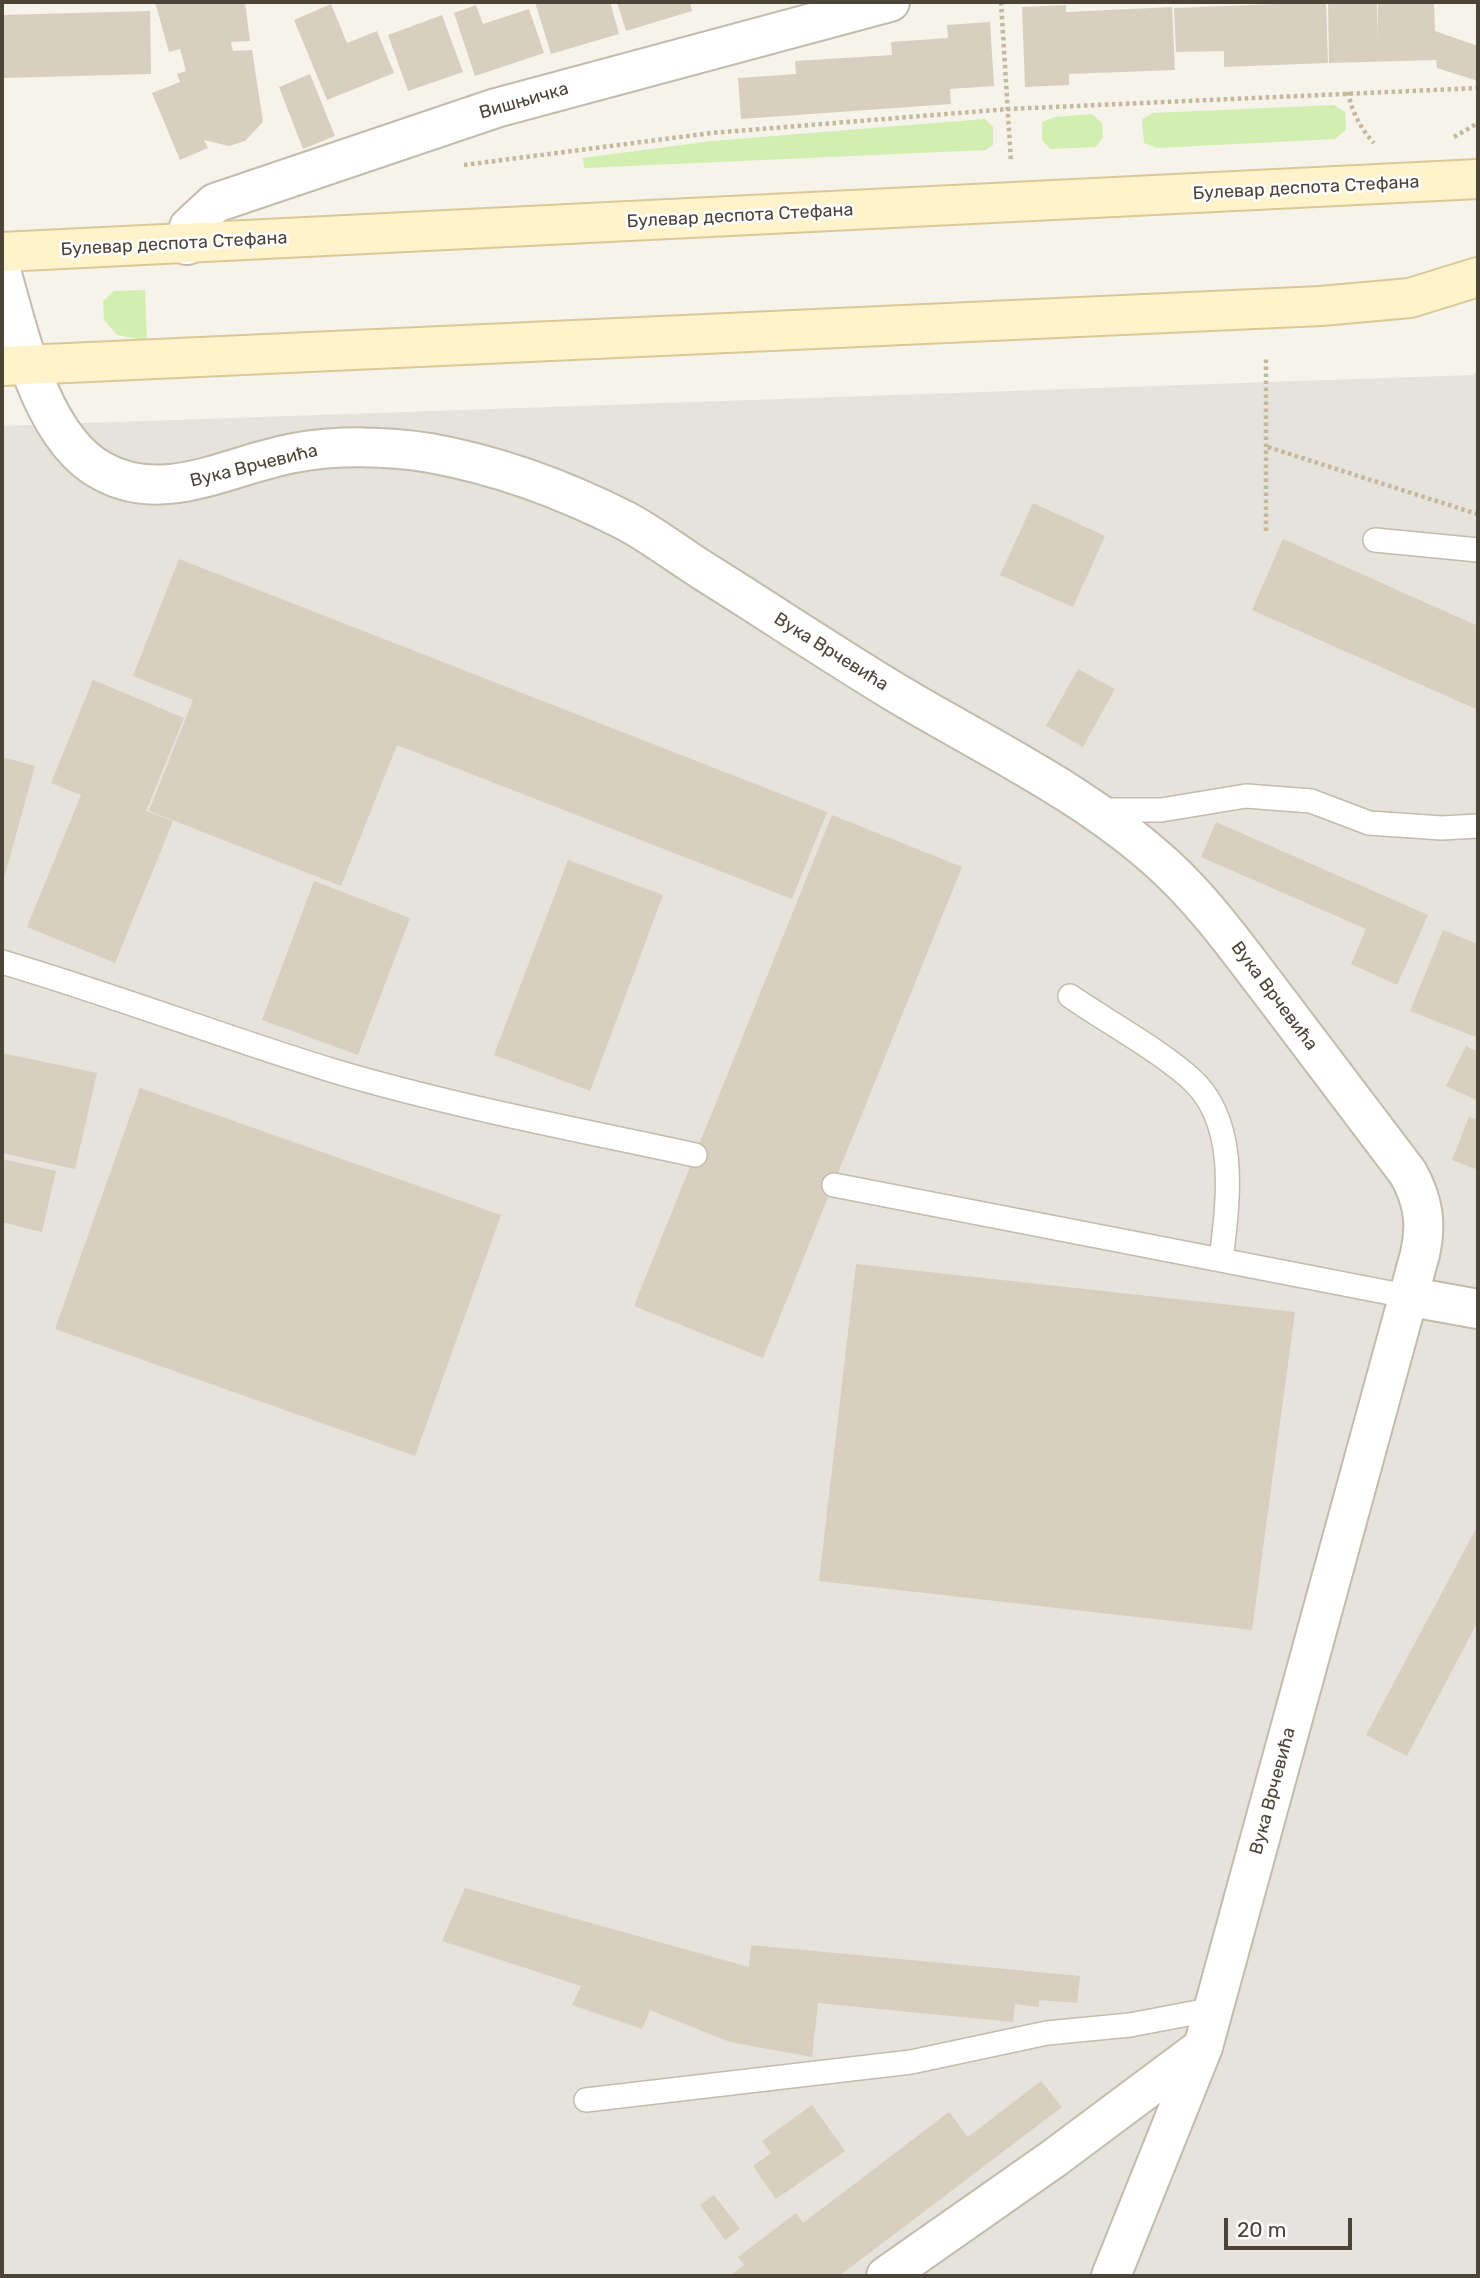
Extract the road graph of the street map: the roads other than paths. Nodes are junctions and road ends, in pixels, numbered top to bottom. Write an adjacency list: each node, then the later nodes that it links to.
1 (890, 2): 3 (street, Вишњичка)
2 (1478, 179): 3 (main road, Булевар деспота Стефана)
3 (187, 244): 4 (main road, Булевар деспота Стефана)
4 (2, 252)
5 (2, 274): 7 (street, Вука Врчевића)
6 (1472, 275): 7 (main road)
7 (15, 366): 10 (street, Вука Врчевића)
8 (1375, 540): 9 (lane)
9 (1478, 550)
10 (1094, 810): 11 (lane); 17 (street, Вука Врчевића)
11 (1478, 826)
12 (2, 962): 14 (lane)
13 (1070, 996): 16 (lane)
14 (695, 1155)
15 (834, 1185): 16 (lane)
16 (1221, 1260): 17 (lane)
17 (1406, 1296): 18 (street); 19 (street, Вука Врчевића)
18 (1478, 1309)
19 (1214, 2009): 20 (street, Вука Врчевића); 21 (lane)
20 (1203, 2047): 22 (street); 23 (street, Вука Врчевића)
21 (586, 2100)
22 (886, 2276)
23 (1111, 2276)

